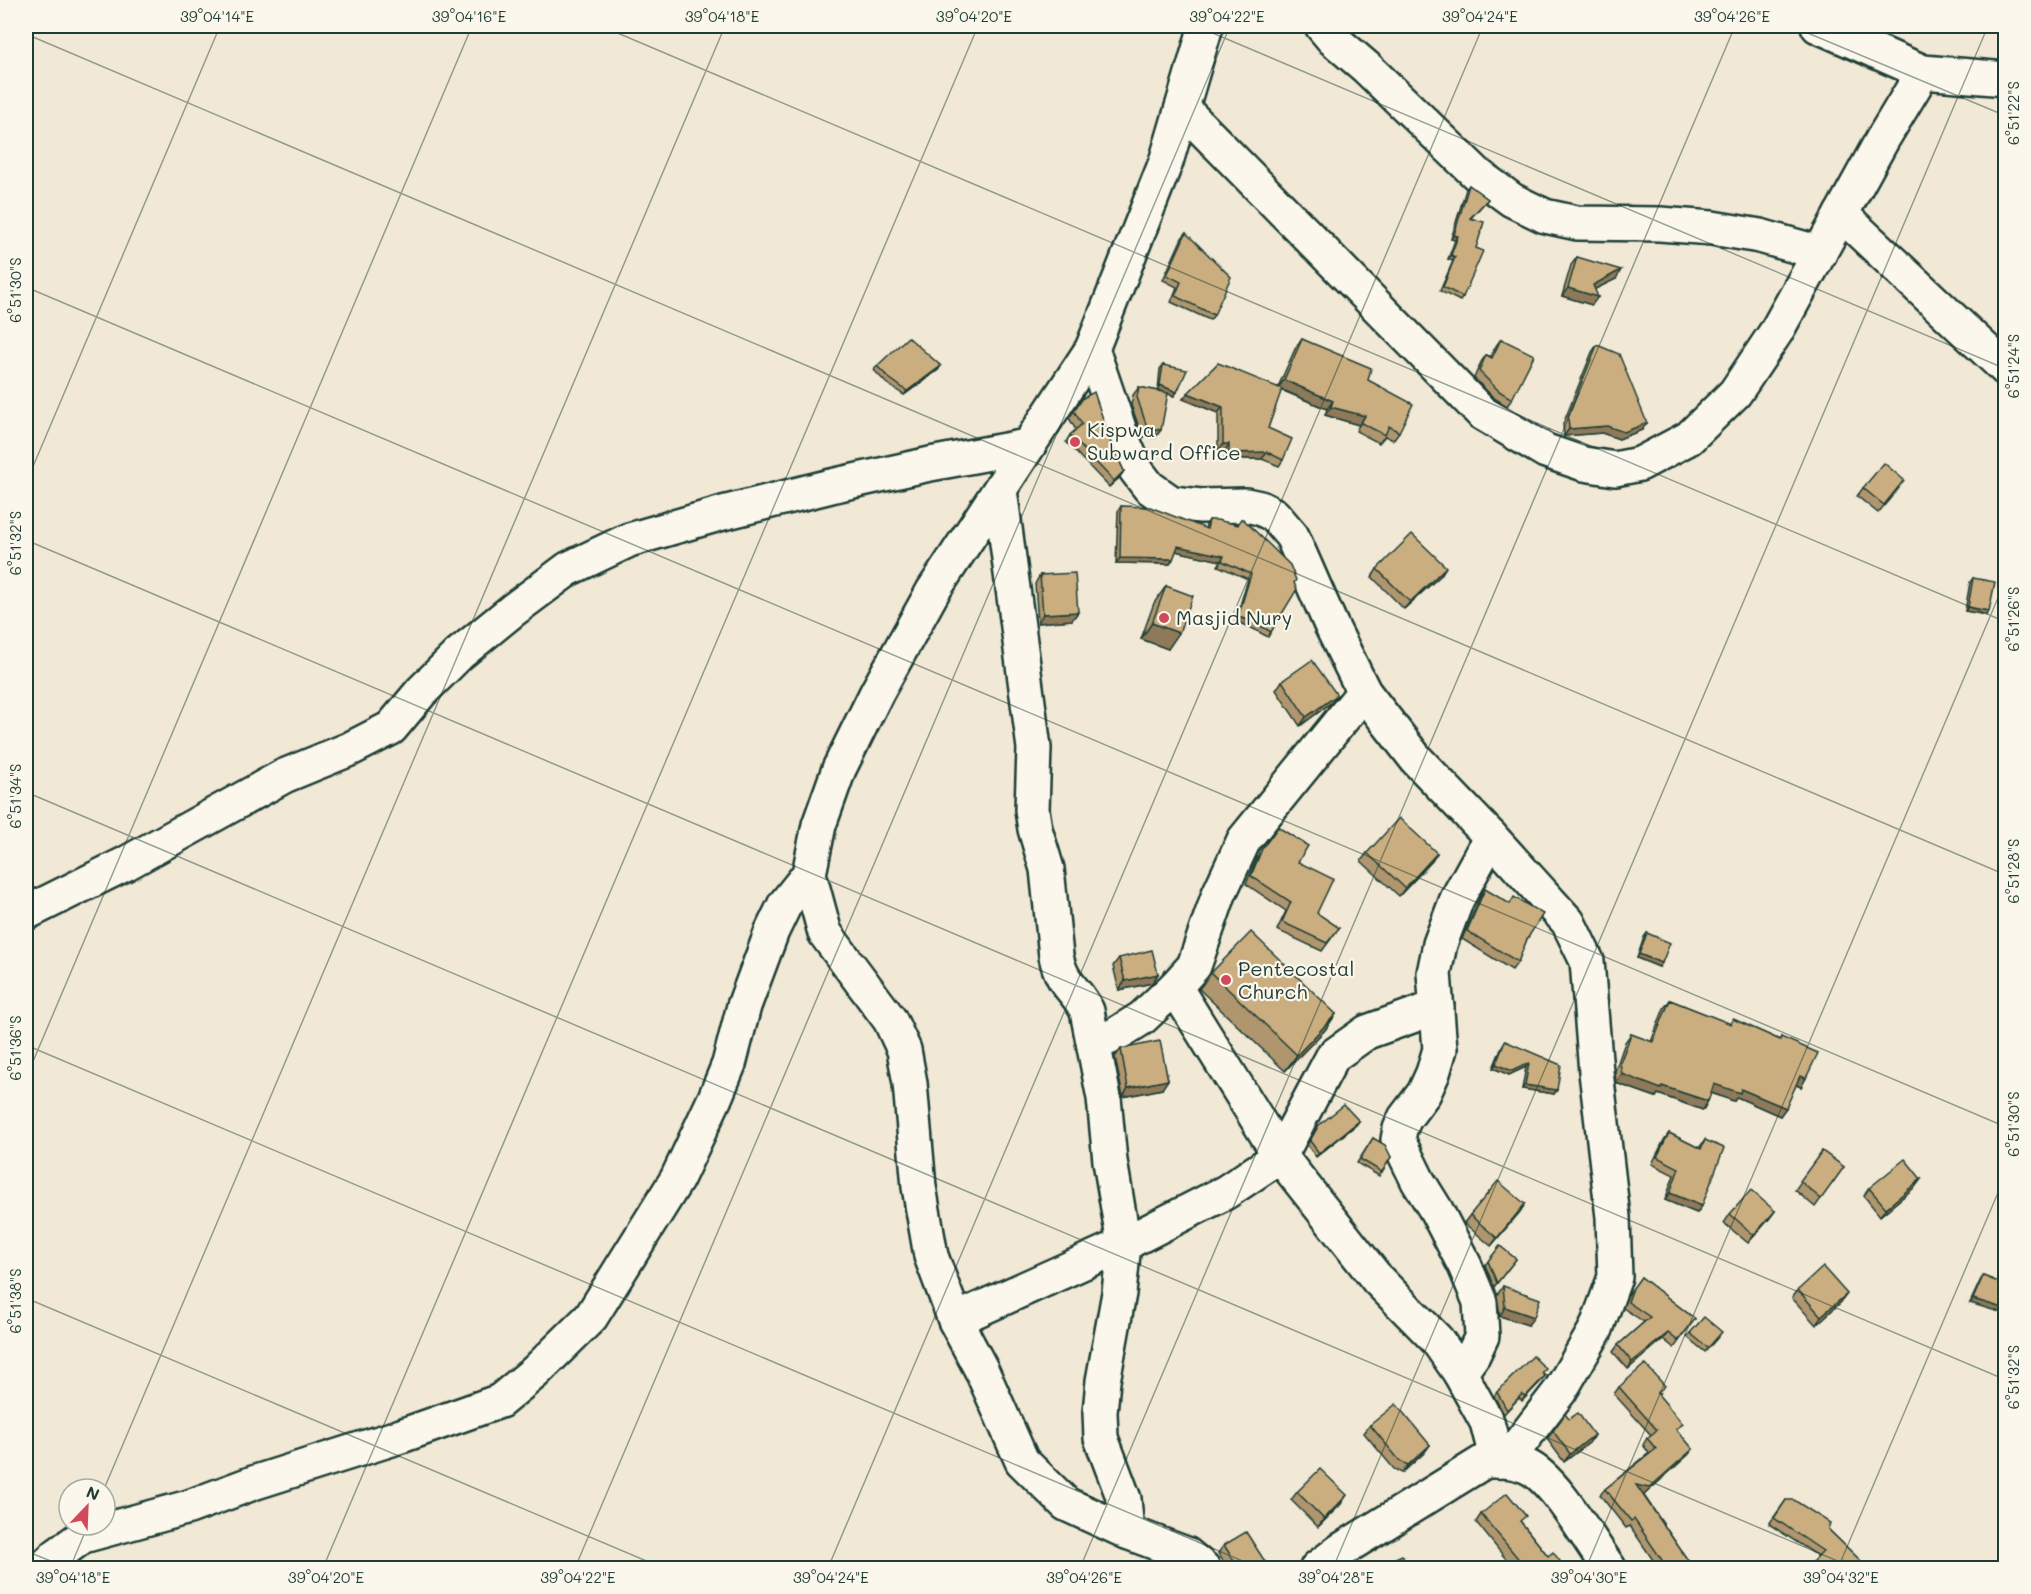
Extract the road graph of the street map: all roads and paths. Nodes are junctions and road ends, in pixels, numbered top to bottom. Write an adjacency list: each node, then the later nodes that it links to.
1 (1206, 26): 6 (street)
2 (1322, 26): 8 (street)
3 (1818, 26): 4 (street)
4 (1923, 72): 5 (street); 7 (street)
5 (2006, 79)
6 (1182, 108): 8 (street); 9 (street)
7 (1841, 214): 8 (street); 10 (street)
8 (1820, 253)
9 (1092, 349): 11 (street); 13 (street)
10 (2006, 369)
11 (1027, 446): 12 (street); 16 (street)
12 (1000, 490): 15 (street); 19 (street)
13 (1364, 692): 14 (street); 17 (street)
14 (1491, 837): 18 (street); 24 (street)
15 (809, 874): 22 (street); 26 (street)
16 (26, 913)
17 (1175, 987): 19 (street); 20 (street)
18 (1437, 1007): 20 (street); 23 (street)
19 (1094, 1044): 21 (street)
20 (1281, 1156): 21 (street); 23 (street)
21 (1124, 1244): 22 (street); 25 (street)
22 (955, 1320): 25 (street)
23 (1460, 1373): 24 (street)
24 (1502, 1461): 28 (street); 29 (street)
25 (1127, 1532): 27 (street)
26 (43, 1569)
27 (1203, 1569)
28 (1317, 1569)
29 (1610, 1569)

